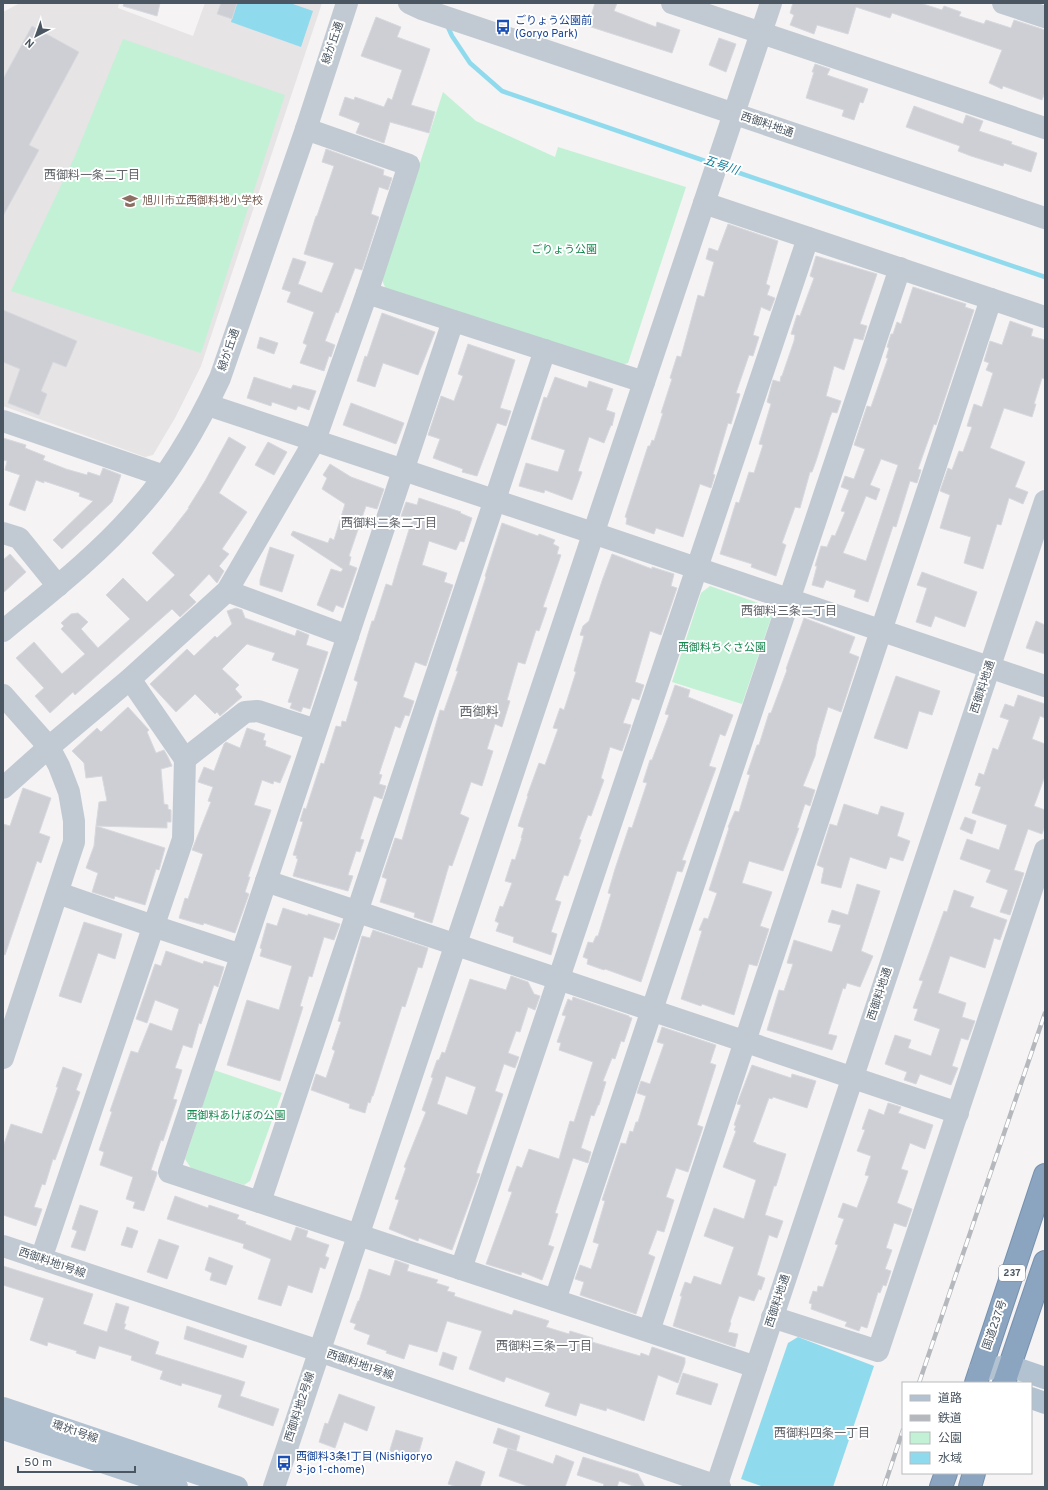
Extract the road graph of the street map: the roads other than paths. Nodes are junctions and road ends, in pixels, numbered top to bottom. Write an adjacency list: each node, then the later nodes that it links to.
1 (347, 3): 10 (street, 緑が丘通)
2 (672, 3): 7 (street)
3 (771, 3): 7 (street, 西御料地2号線)
4 (1003, 3): 6 (street)
5 (415, 6): 8 (street, 西御料地通)
6 (1045, 17)
7 (761, 33): 8 (street, 西御料地2号線); 9 (street)
8 (734, 114): 11 (street, 西御料地2号線); 12 (street, 西御料地通)
9 (1045, 128)
10 (306, 129): 15 (street); 21 (street, 緑が丘通)
11 (704, 203): 13 (street); 20 (street, 西御料地2号線)
12 (1045, 218)
13 (808, 238): 14 (street); 30 (street)
14 (900, 268): 16 (street); 33 (street)
15 (367, 293): 18 (street); 23 (street)
16 (991, 299): 17 (street); 34 (street)
17 (1045, 317)
18 (453, 321): 19 (street); 24 (street)
19 (545, 350): 20 (street); 26 (street)
20 (644, 382): 29 (street, 西御料地2号線)
21 (208, 405): 23 (street); 25 (street, 緑が丘通)
22 (3, 421): 25 (street)
23 (315, 440): 24 (street); 32 (street)
24 (403, 470): 26 (street); 36 (street)
25 (164, 476): 31 (street, 緑が丘通)
26 (495, 500): 29 (street); 48 (street)
27 (1045, 501): 37 (street, 西御料地通)
28 (3, 533): 31 (street)
29 (594, 533): 30 (street); 50 (street, 西御料地2号線)
30 (697, 568): 33 (street); 52 (street)
31 (58, 586): 35 (street, 緑が丘通)
32 (228, 591): 36 (street); 38 (street)
33 (790, 599): 34 (street); 53 (street)
34 (881, 630): 37 (street); 54 (street)
35 (3, 631)
36 (348, 636): 41 (street)
37 (990, 667): 39 (street); 56 (street, 西御料地通)
38 (130, 679): 42 (street); 43 (street)
39 (1045, 686)
40 (3, 695): 42 (street)
41 (316, 730): 43 (street); 46 (street)
42 (49, 747): 44 (street); 47 (street)
43 (185, 759): 49 (street)
44 (3, 788)
45 (1045, 850): 57 (street)
46 (266, 881): 48 (street); 51 (street)
47 (58, 893): 49 (street); 55 (street)
48 (358, 912): 50 (street); 59 (street)
49 (153, 926): 51 (street); 62 (street)
50 (455, 945): 52 (street); 60 (street, 西御料地2号線)
51 (241, 955): 59 (street)
52 (559, 979): 53 (street); 64 (street)
53 (652, 1010): 54 (street); 65 (street)
54 (745, 1042): 56 (street); 67 (street)
55 (3, 1058)
56 (852, 1078): 57 (street); 66 (street, 西御料地通)
57 (958, 1113): 66 (street)
58 (1045, 1176): 71 (highway, 国道237号 / 237)
59 (260, 1202): 60 (street)
60 (358, 1235): 64 (street); 68 (street, 西御料地2号線)
61 (3, 1246): 62 (street, 西御料地1号線)
62 (41, 1259): 68 (street, 西御料地1号線)
63 (1045, 1262): 70 (highway, 237)
64 (461, 1269): 65 (street)
65 (555, 1300): 67 (street)
66 (772, 1317): 69 (street, 西御料地通)
67 (649, 1331): 69 (street)
68 (319, 1351): 82 (street, 西御料地2号線); 83 (street, 西御料地1号線)
69 (756, 1367): 83 (street, 西御料地通)
70 (1007, 1374): 71 (main road); 72 (main road)
71 (978, 1376): 73 (main road)
72 (1045, 1378)
73 (994, 1382)
74 (1032, 1398): 75 (main road)
75 (1045, 1403)
76 (3, 1408): 81 (main road, 環状1号線)
77 (3, 1429): 80 (main road, 環状1号線)
78 (946, 1474): 84 (highway)
79 (974, 1474): 85 (highway)
80 (177, 1487)
81 (237, 1487)
82 (274, 1487)
83 (717, 1487)
84 (941, 1487)
85 (970, 1487)

